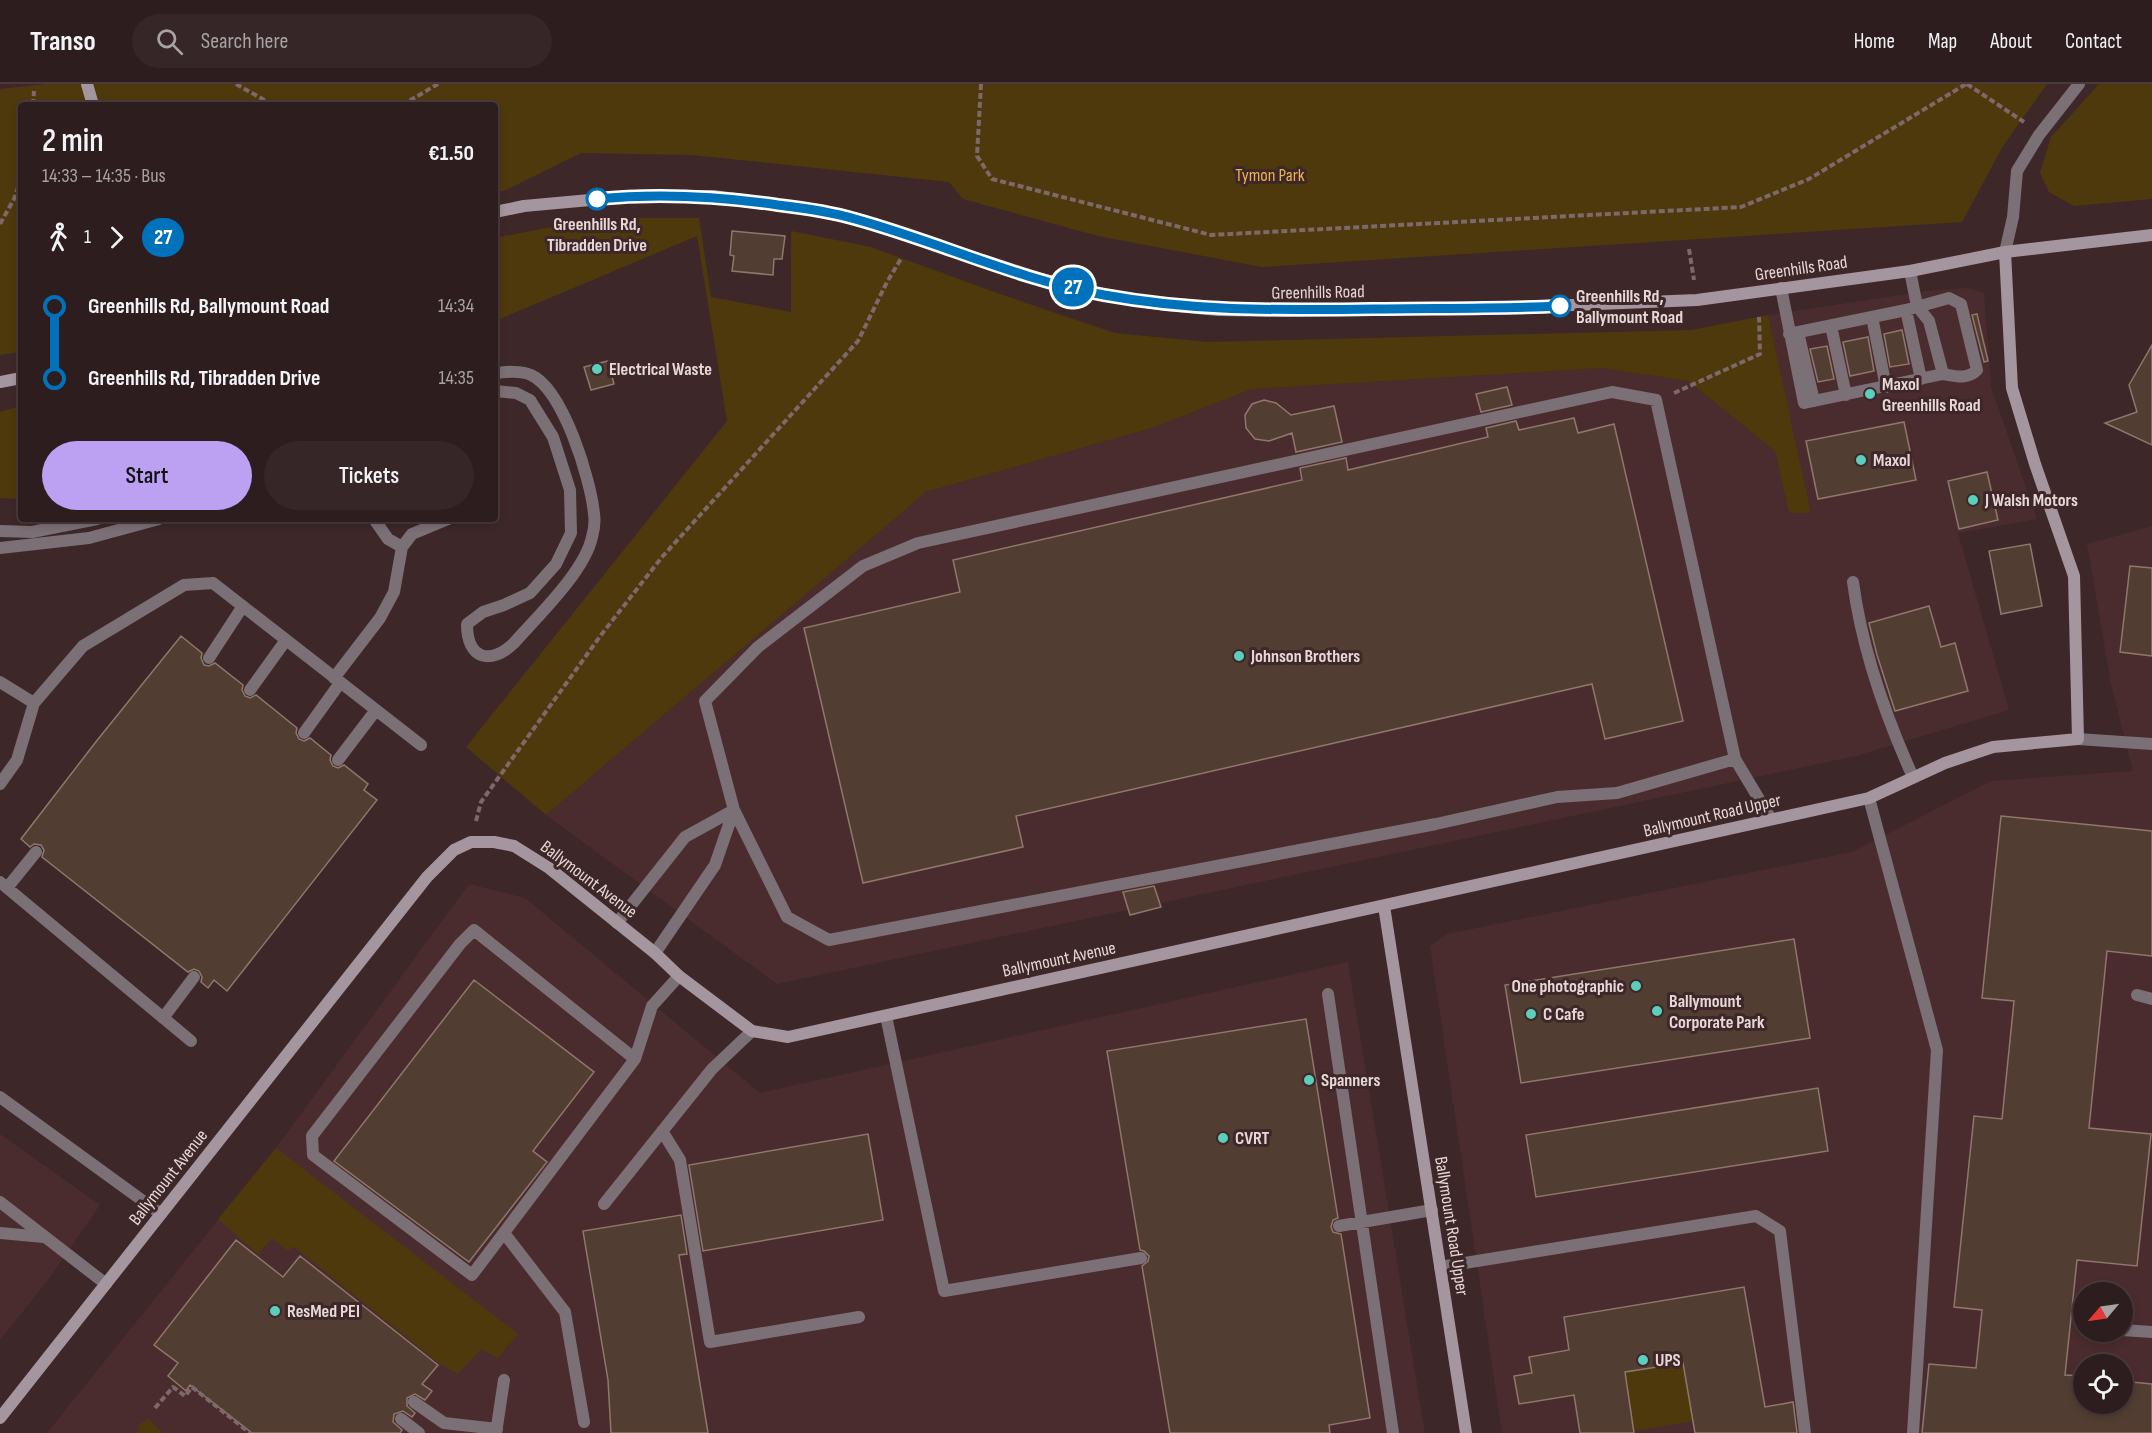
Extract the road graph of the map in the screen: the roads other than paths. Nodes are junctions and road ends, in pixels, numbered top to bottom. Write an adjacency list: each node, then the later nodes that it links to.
1 (87, 84): 3 (street)
2 (2079, 84): 6 (street)
3 (92, 102)
4 (498, 211): 8 (street, Greenhills Road)
5 (2152, 235): 6 (street, Greenhills Road)
6 (2005, 252): 7 (street, Greenhills Road); 38 (street)
7 (1910, 271): 8 (street, Greenhills Road); 9 (street)
8 (1781, 288): 12 (street)
9 (1912, 308): 10 (street); 14 (street); 14 (street); 16 (street)
10 (1872, 317): 11 (street); 18 (street)
11 (1831, 326): 12 (street); 20 (street)
12 (1794, 333): 20 (street)
13 (498, 373): 19 (street)
14 (1943, 374): 16 (street)
15 (18, 379): 17 (street)
16 (1921, 379): 18 (street)
17 (0, 382)
18 (1886, 387): 20 (street)
19 (498, 391)
20 (1846, 395)
21 (82, 522): 25 (street)
22 (148, 522): 26 (street)
23 (376, 522): 27 (street)
24 (441, 522): 27 (street)
25 (0, 531)
26 (0, 548)
27 (402, 548): 32 (street)
28 (1853, 582): 43 (street)
29 (243, 606): 30 (street); 31 (street); 35 (street)
30 (286, 640): 32 (street); 34 (street)
31 (210, 658)
32 (337, 681): 36 (street); 37 (street)
33 (0, 682): 35 (street)
34 (250, 690)
35 (34, 703): 44 (street)
36 (376, 710): 40 (street); 42 (street)
37 (304, 733)
38 (2078, 739): 39 (street); 43 (street, Ballymount Road Upper)
39 (2152, 744)
40 (421, 745)
41 (1735, 759): 46 (street); 46 (street); 47 (street)
42 (338, 760)
43 (1913, 777): 45 (street, Ballymount Road Upper)
44 (0, 784)
45 (1869, 798): 47 (street, Ballymount Road Upper); 90 (street)
46 (734, 810): 51 (street); 52 (street)
47 (1771, 819): 50 (street, Ballymount Road Upper)
48 (36, 852): 49 (street)
49 (4, 885): 59 (street)
50 (1384, 906): 58 (street, Ballymount Avenue); 67 (street, Ballymount Road Upper)
51 (617, 923): 52 (street, Ballymount Avenue); 68 (street, Ballymount Avenue)
52 (655, 953): 53 (street, Ballymount Avenue)
53 (679, 976): 60 (street, Ballymount Avenue); 62 (street)
54 (194, 977): 59 (street)
55 (1328, 994): 69 (street)
56 (2137, 995): 57 (street)
57 (2152, 999)
58 (886, 1016): 60 (street, Ballymount Avenue); 74 (street)
59 (163, 1018): 61 (street)
60 (752, 1032): 64 (street)
61 (191, 1041)
62 (635, 1059): 72 (street); 72 (street)
63 (0, 1097): 68 (street)
64 (662, 1131): 66 (street); 77 (street)
65 (0, 1202): 73 (street)
66 (604, 1204)
67 (1432, 1210): 69 (street); 75 (street, Ballymount Road Upper)
68 (161, 1214): 76 (street, Ballymount Avenue)
69 (1362, 1222): 70 (street); 87 (street)
70 (1339, 1226)
71 (0, 1233): 73 (street)
72 (504, 1233): 84 (street)
73 (46, 1237): 76 (street)
74 (1141, 1258)
75 (1440, 1267): 88 (street, Ballymount Road Upper); 89 (street)
76 (105, 1284): 82 (street, Ballymount Avenue)
77 (860, 1317)
78 (2133, 1331): 79 (street)
79 (2152, 1332)
80 (504, 1380): 85 (street)
81 (414, 1402): 85 (street)
82 (0, 1418)
83 (401, 1419): 86 (street)
84 (584, 1422)
85 (497, 1431)
86 (419, 1433)
87 (1393, 1433)
88 (1466, 1433)
89 (1805, 1433)
90 (1913, 1433)

